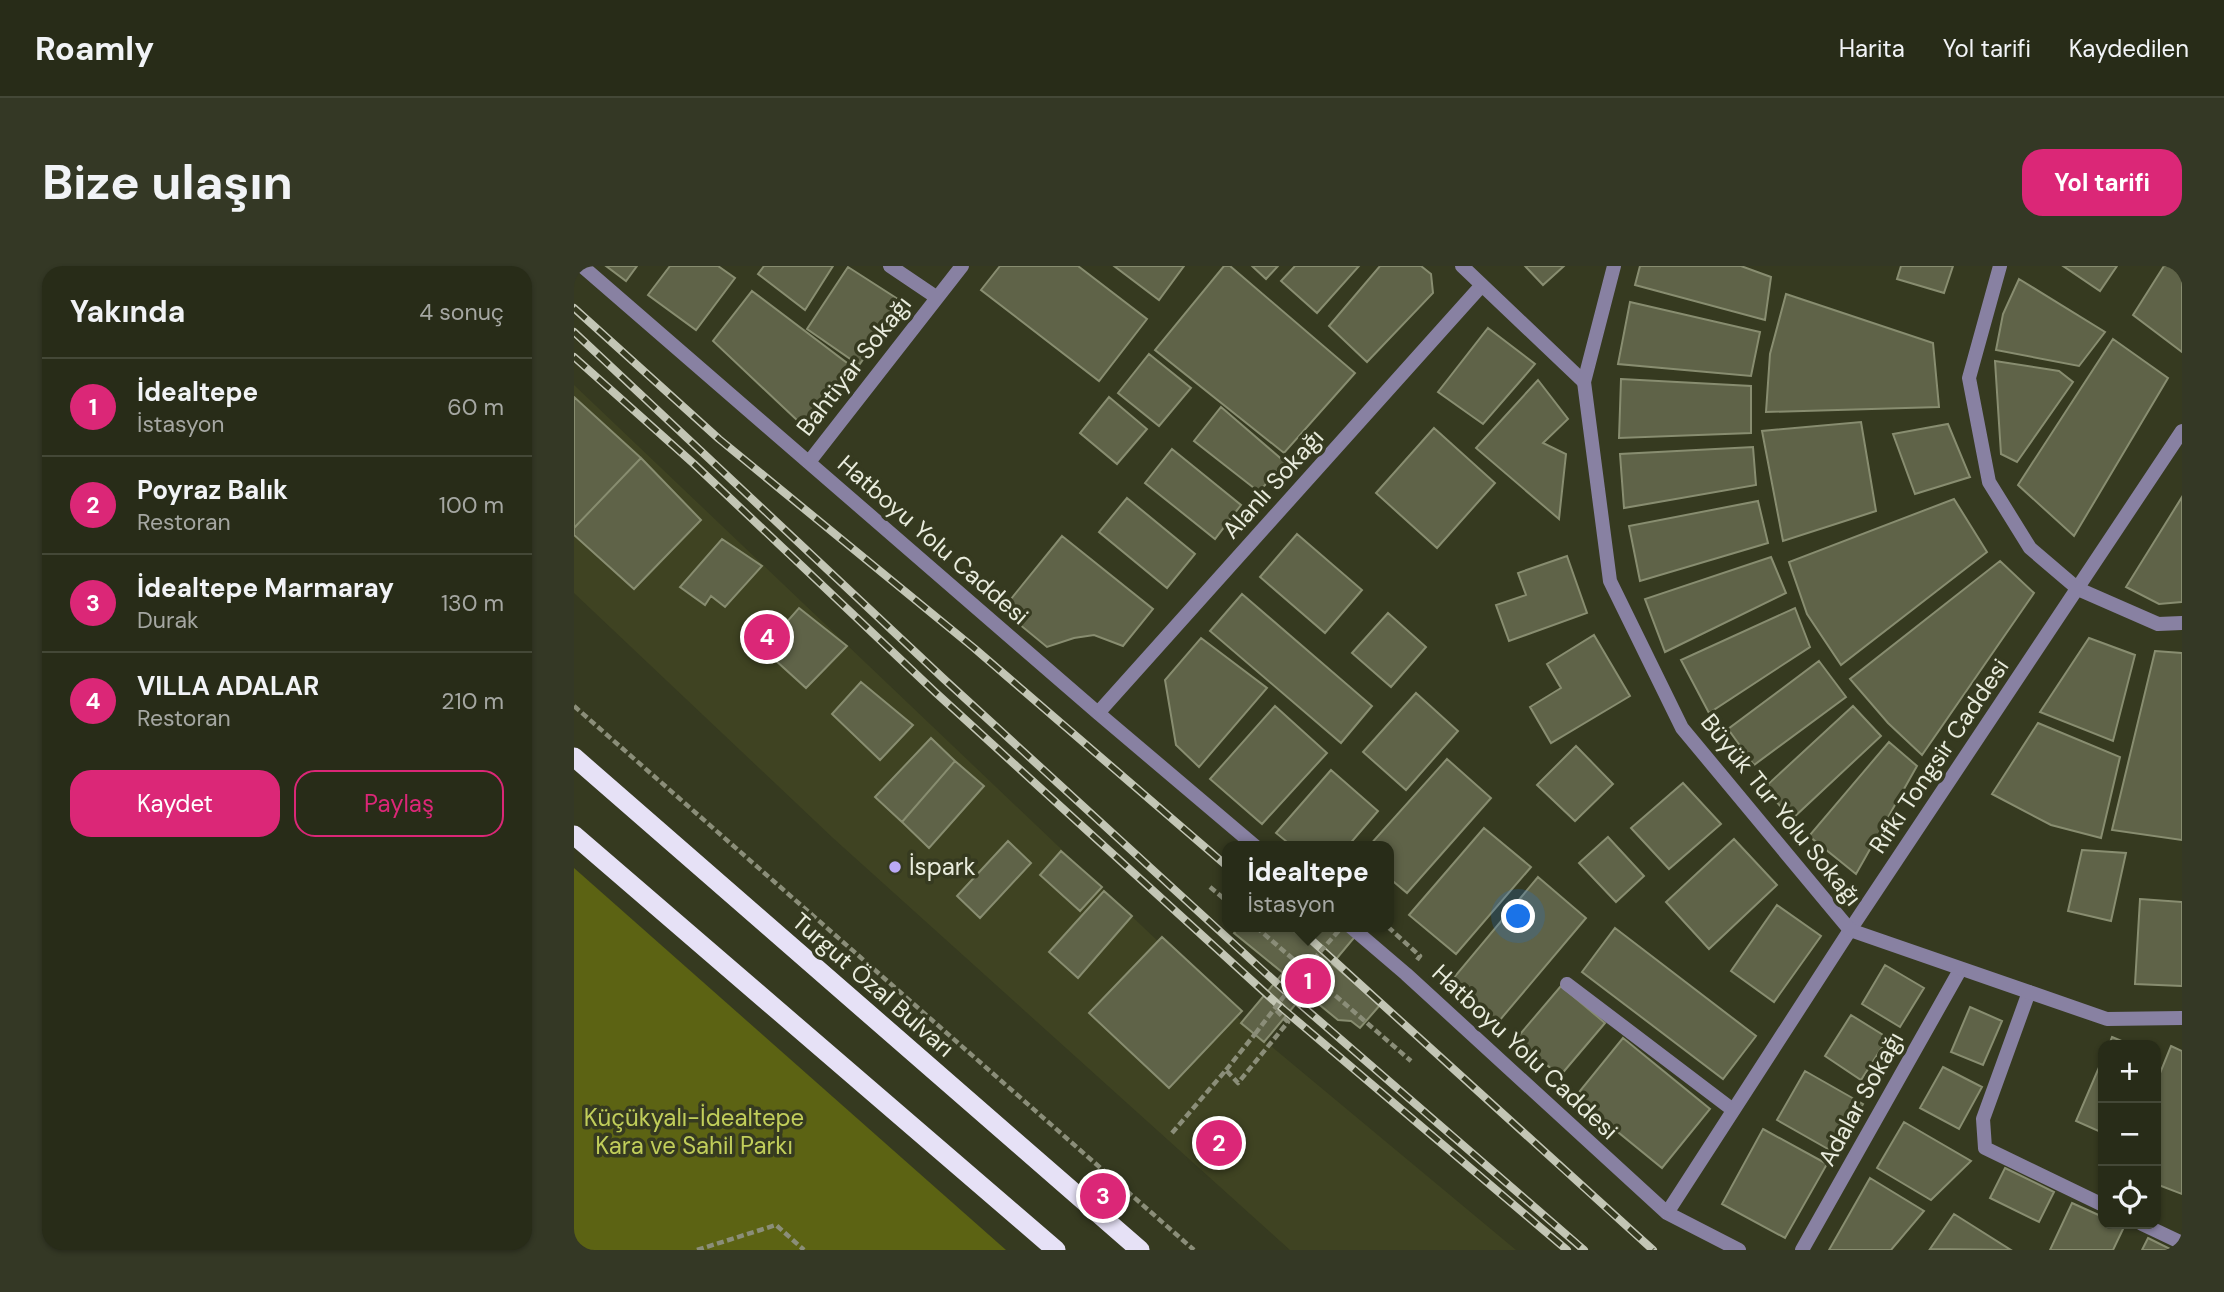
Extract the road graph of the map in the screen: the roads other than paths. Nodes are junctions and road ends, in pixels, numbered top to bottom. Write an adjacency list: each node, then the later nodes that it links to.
1 (582, 266): 11 (street, Hatboyu Yolu Caddesi)
2 (890, 266): 8 (street)
3 (962, 266): 8 (street, Bahtiyar Sokağı)
4 (1462, 266): 7 (street)
5 (1614, 266): 9 (street, Büyük Tur Yolu Sokağı)
6 (2000, 266): 12 (street)
7 (1482, 285): 9 (street); 14 (street, Alanlı Sokağı)
8 (936, 297): 11 (street, Bahtiyar Sokağı)
9 (1584, 382): 18 (street, Büyük Tur Yolu Sokağı)
10 (2182, 431): 12 (street, Rıfkı Tongsir Caddesi)
11 (809, 462): 14 (street, Hatboyu Yolu Caddesi)
12 (2078, 589): 13 (street); 18 (street, Rıfkı Tongsir Caddesi)
13 (2182, 623)
14 (1098, 713): 17 (street, Hatboyu Yolu Caddesi)
15 (574, 757): 30 (highway, Turgut Özal Bulvarı)
16 (574, 835): 29 (highway)
17 (1249, 841)
18 (1850, 930): 20 (street, Büyük Tur Yolu Sokağı); 24 (street, Rıfkı Tongsir Caddesi)
19 (1356, 932): 26 (street, Hatboyu Yolu Caddesi)
20 (1960, 970): 22 (street, Büyük Tur Yolu Sokağı); 32 (street, Adalar Sokağı)
21 (1567, 984): 24 (street)
22 (2029, 992): 23 (street, Büyük Tur Yolu Sokağı); 25 (street)
23 (2182, 1018)
24 (1733, 1110): 26 (street, Rıfkı Tongsir Caddesi)
25 (2098, 1203)
26 (1667, 1213): 31 (street, Hatboyu Yolu Caddesi)
27 (2153, 1229): 28 (street)
28 (2182, 1243)
29 (1056, 1250)
30 (1140, 1250)
31 (1739, 1250)
32 (1802, 1250)

